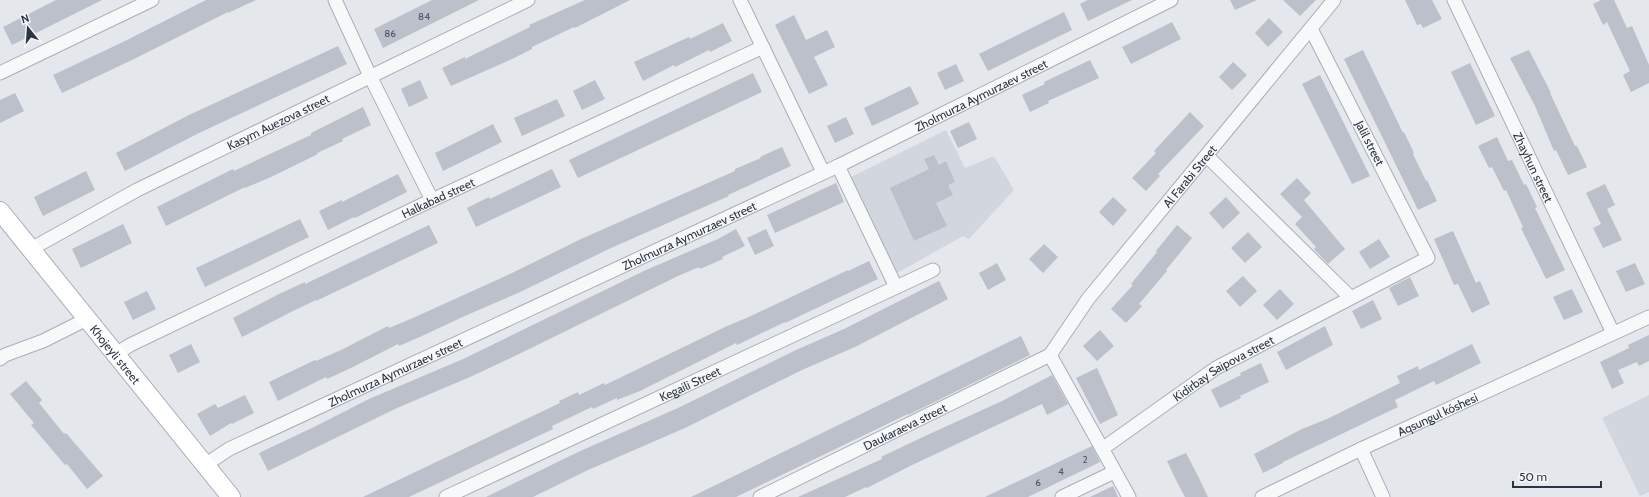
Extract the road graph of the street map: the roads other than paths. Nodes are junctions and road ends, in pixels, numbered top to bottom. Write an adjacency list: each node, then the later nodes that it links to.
1 (152, 0): 10 (street)
2 (335, 0): 11 (street)
3 (528, 0): 11 (street, Kasym Auezova street)
4 (740, 0): 9 (street)
5 (1171, 0): 13 (street, Zholmurza Aymurzaev street)
6 (1334, 0): 8 (street, Al Farabi Street)
7 (1454, 0): 24 (street, Zhayhun street)
8 (1311, 29): 12 (street, Al Farabi Street); 18 (street, Jalil street)
9 (763, 47): 14 (street); 15 (street, Halkabad street)
10 (0, 73)
11 (370, 76): 15 (street); 17 (street, Kasym Auezova street)
12 (1207, 156): 21 (street); 26 (street, Al Farabi Street)
13 (838, 166): 14 (street, Zholmurza Aymurzaev street); 20 (street)
14 (823, 172): 30 (street, Zholmurza Aymurzaev street)
15 (432, 200): 25 (street, Halkabad street)
16 (0, 211): 17 (street, Khojeyli street)
17 (31, 249): 23 (street, Khojeyli street)
18 (1428, 258): 21 (street, Kidirbay Saipova street)
19 (934, 270): 20 (street, Kegaili Street)
20 (896, 287): 33 (street, Kegaili Street)
21 (1350, 297): 28 (street, Kidirbay Saipova street)
22 (1649, 317): 24 (street, Aqsungul kóshesi)
23 (87, 319): 25 (street, Khojeyli street); 27 (street)
24 (1613, 334): 29 (street, Aqsungul kóshesi)
25 (116, 354): 30 (street, Khojeyli street)
26 (1050, 356): 28 (street); 34 (street, Daukaraeva street)
27 (0, 359)
28 (1102, 449): 31 (street)
29 (1361, 449): 37 (street, Aqsungul kóshesi); 38 (street)
30 (205, 465): 32 (street, Khojeyli street)
31 (1114, 472): 35 (street); 36 (street)
32 (231, 497)
33 (446, 497)
34 (760, 497)
35 (1062, 497)
36 (1129, 497)
37 (1262, 497)
38 (1383, 497)

